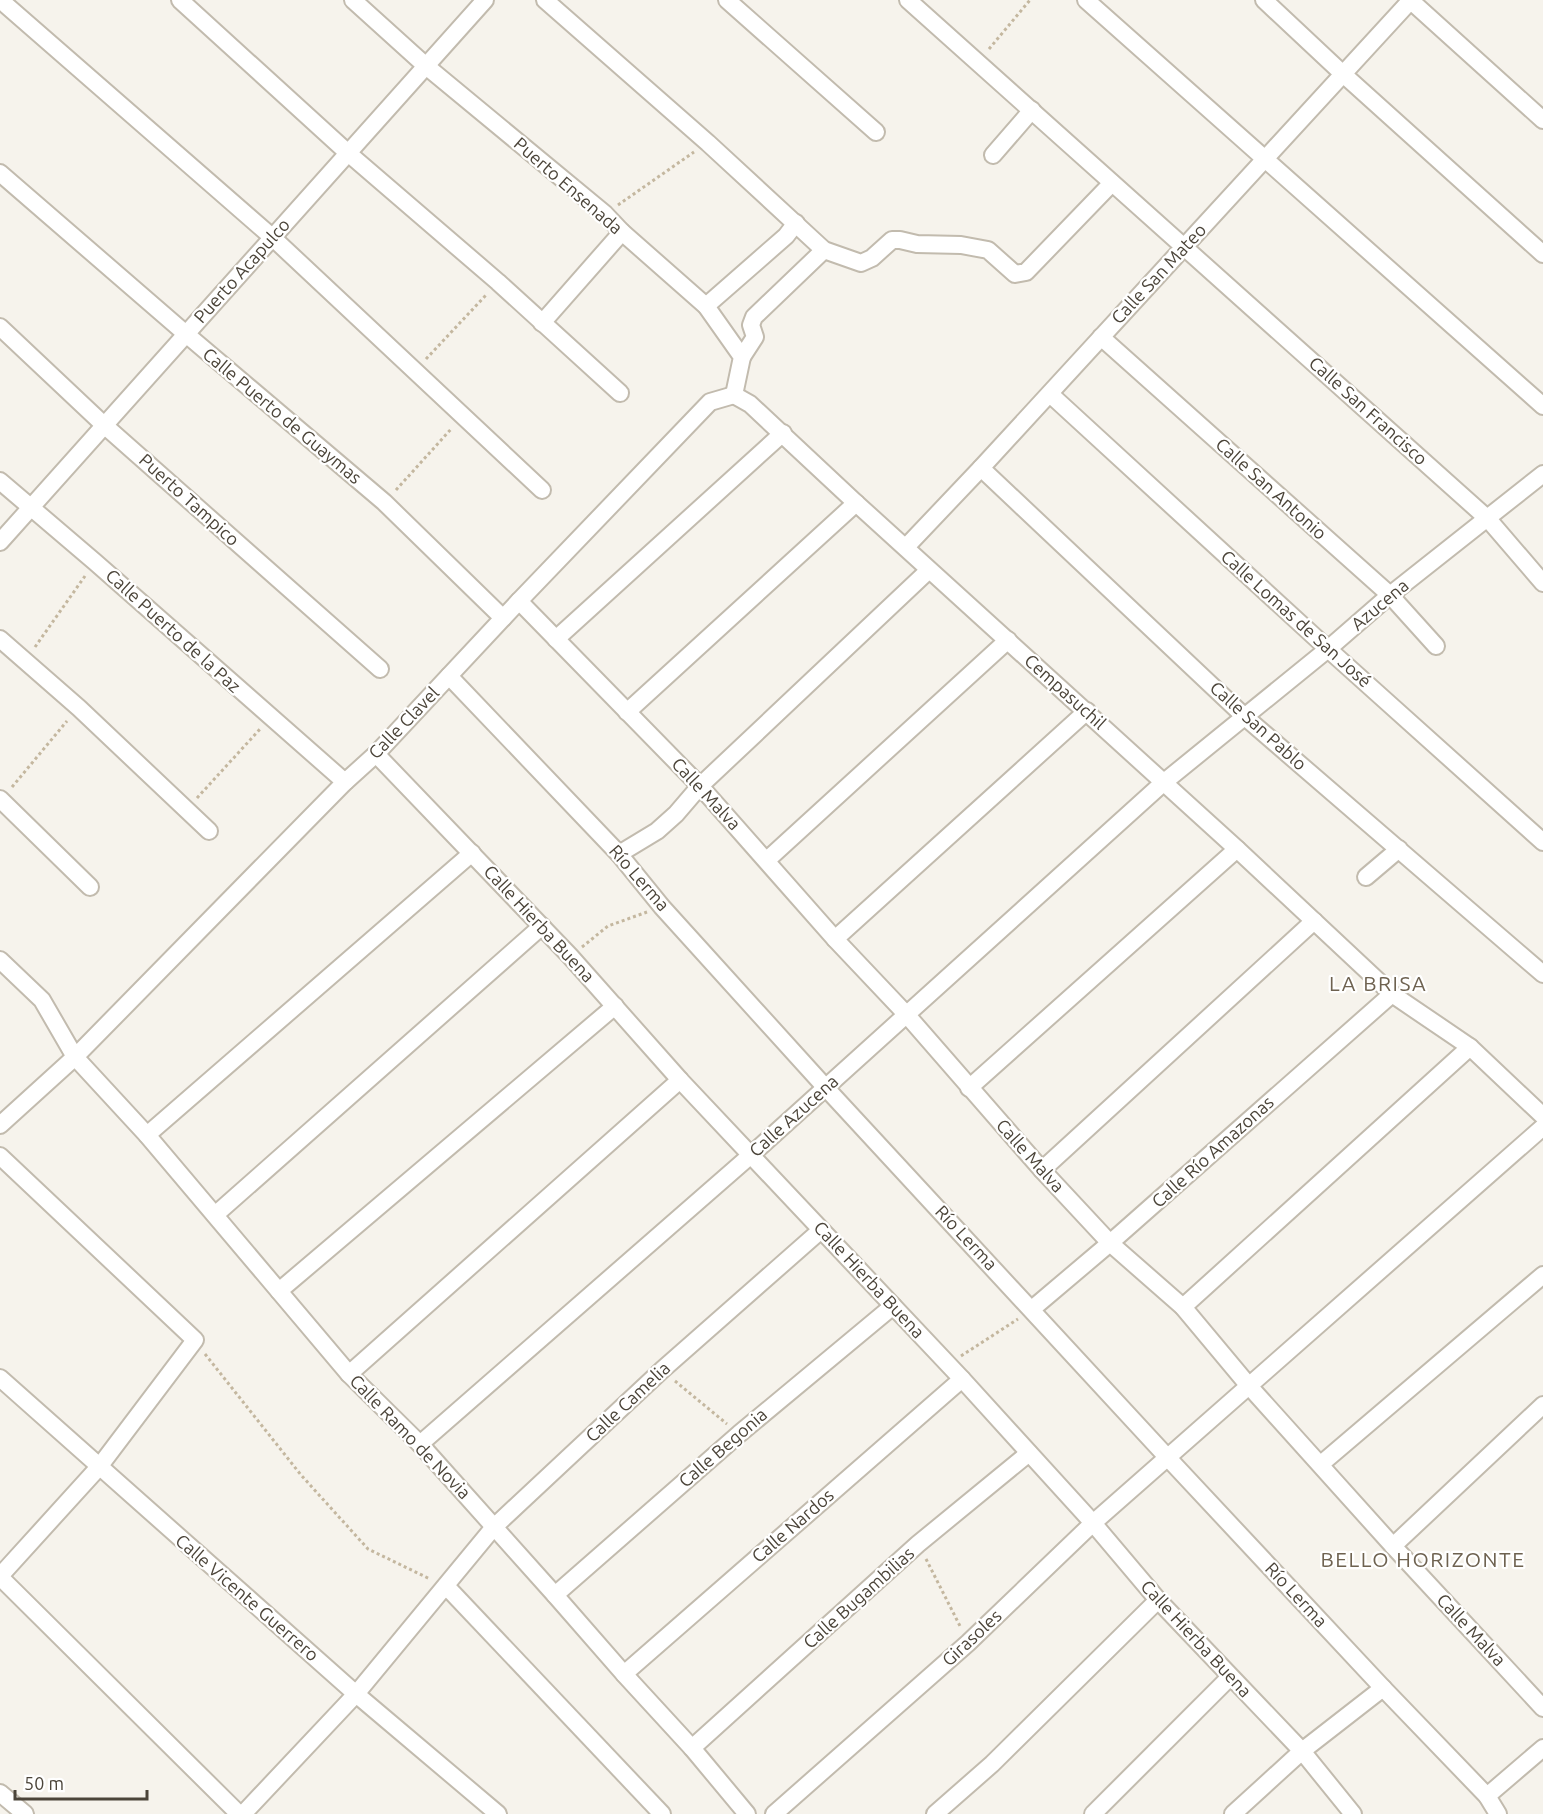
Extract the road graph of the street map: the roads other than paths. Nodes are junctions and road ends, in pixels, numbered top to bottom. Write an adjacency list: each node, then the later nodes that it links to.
1 (180, 0): 16 (street)
2 (353, 0): 11 (street, Puerto Ensenada)
3 (485, 0): 11 (street, Puerto Acapulco)
4 (545, 0): 21 (street)
5 (728, 0): 15 (street)
6 (908, 0): 13 (street, Calle San Francisco)
7 (1086, 0): 18 (street)
8 (1264, 0): 12 (street)
9 (1411, 0): 12 (street, Calle San Mateo); 14 (street)
10 (5, 5): 23 (street)
11 (426, 66): 16 (street, Puerto Acapulco); 22 (street, Puerto Ensenada)
12 (1343, 74): 18 (street, Calle San Mateo); 26 (street)
13 (1032, 110): 17 (street); 20 (street, Calle San Francisco)
14 (1543, 120)
15 (876, 132)
16 (348, 153): 23 (street, Puerto Acapulco); 28 (street)
17 (993, 155)
18 (1266, 158): 24 (street, Calle San Mateo); 36 (street)
19 (0, 173): 30 (street, Calle Puerto de Guaymas)
20 (1112, 183): 24 (street, Calle San Francisco); 25 (street)
21 (796, 223): 25 (street); 27 (street)
22 (622, 232): 27 (street, Puerto Ensenada); 28 (street)
23 (273, 237): 30 (street, Puerto Acapulco); 42 (street)
24 (1184, 247): 31 (street, Calle San Mateo); 45 (street, Calle San Francisco)
25 (824, 250): 32 (street)
26 (1543, 254)
27 (706, 306): 32 (street, Puerto Ensenada)
28 (542, 323): 33 (street)
29 (0, 327): 37 (street, Puerto Tampico)
30 (186, 334): 37 (street, Puerto Acapulco); 52 (street, Calle Puerto de Guaymas)
31 (1101, 337): 34 (street, Calle San Mateo); 50 (street, Calle San Antonio)
32 (742, 357): 35 (street)
33 (620, 393)
34 (1050, 394): 39 (street, Calle San Mateo); 57 (street, Calle Lomas de San José)
35 (734, 395): 38 (street, Cempasuchil); 51 (street, Calle Clavel)
36 (1543, 406)
37 (104, 425): 44 (street, Puerto Acapulco); 58 (street, Puerto Tampico)
38 (783, 433): 43 (street, Cempasuchil); 54 (street)
39 (981, 468): 47 (street, Calle San Mateo); 62 (street, Calle San Pablo)
40 (1543, 474): 45 (street, Azucena)
41 (0, 481): 44 (street, Calle Puerto de la Paz)
42 (542, 490)
43 (856, 503): 47 (street, Cempasuchil); 61 (street)
44 (31, 507): 46 (street, Puerto Acapulco); 64 (street, Calle Puerto de la Paz)
45 (1488, 519): 49 (street, Calle San Francisco); 50 (street, Azucena)
46 (0, 542)
47 (906, 547): 48 (street, Cempasuchil)
48 (929, 570): 55 (street, Cempasuchil); 66 (street)
49 (1543, 583)
50 (1390, 596): 56 (street, Calle San Antonio); 57 (street, Azucena)
51 (519, 601): 52 (street, Calle Clavel); 54 (street, Calle Malva)
52 (503, 618): 59 (street, Calle Clavel)
53 (0, 639): 68 (street)
54 (556, 639): 61 (street, Calle Malva)
55 (1008, 640): 60 (street, Cempasuchil); 74 (street)
56 (1436, 646)
57 (1328, 649): 62 (street, Azucena); 69 (street, Calle Lomas de San José)
58 (380, 669)
59 (449, 676): 63 (street, Calle Clavel); 73 (street, Río Lerma)
60 (1087, 711): 65 (street, Cempasuchil); 79 (street)
61 (627, 712): 66 (street, Calle Malva)
62 (1245, 717): 65 (street, Azucena); 71 (street, Calle San Pablo)
63 (376, 754): 64 (street, Calle Clavel); 72 (street, Calle Hierba Buena)
64 (345, 782): 86 (street, Calle Clavel)
65 (1163, 783): 70 (street, Cempasuchil); 84 (street, Calle Azucena)
66 (700, 786): 73 (street); 74 (street, Calle Malva)
67 (0, 800): 76 (street)
68 (209, 831)
69 (1543, 842)
70 (1237, 849): 77 (street, Cempasuchil); 89 (street)
71 (1399, 849): 75 (street); 81 (street, Calle San Pablo)
72 (472, 853): 78 (street, Calle Hierba Buena); 93 (street)
73 (620, 854): 88 (street, Río Lerma)
74 (766, 860): 79 (street, Calle Malva)
75 (1366, 878)
76 (90, 886)
77 (1314, 921): 82 (street, Cempasuchil); 96 (street)
78 (542, 926): 83 (street, Calle Hierba Buena); 97 (street)
79 (835, 939): 84 (street, Calle Malva)
80 (0, 960): 86 (street, Calle Ramo de Novia)
81 (1543, 974)
82 (1392, 994): 85 (street, Cempasuchil); 99 (street, Calle Río Amazonas)
83 (615, 1006): 87 (street, Calle Hierba Buena); 101 (street)
84 (906, 1014): 88 (street, Calle Azucena); 89 (street, Calle Malva)
85 (1470, 1047): 90 (street, Cempasuchil); 103 (street)
86 (75, 1057): 91 (street, Calle Clavel); 93 (street, Calle Ramo de Novia)
87 (680, 1080): 94 (street, Calle Hierba Buena); 105 (street)
88 (826, 1088): 94 (street, Calle Azucena); 104 (street, Río Lerma)
89 (969, 1088): 96 (street, Calle Malva)
90 (1543, 1116)
91 (0, 1125)
92 (1543, 1127): 108 (street, Girasoles)
93 (147, 1135): 97 (street, Calle Ramo de Novia)
94 (751, 1155): 98 (street, Calle Hierba Buena); 110 (street, Calle Azucena)
95 (0, 1156): 114 (street)
96 (1042, 1170): 99 (street, Calle Malva)
97 (215, 1215): 101 (street, Calle Ramo de Novia)
98 (821, 1230): 102 (street, Calle Hierba Buena); 116 (street, Calle Camelia)
99 (1110, 1243): 103 (street, Calle Malva); 104 (street, Calle Río Amazonas)
100 (1543, 1275): 113 (street)
101 (279, 1291): 105 (street, Calle Ramo de Novia)
102 (893, 1306): 107 (street, Calle Hierba Buena); 120 (street, Calle Begonia)
103 (1182, 1307): 108 (street, Calle Malva)
104 (1032, 1309): 112 (street, Río Lerma)
105 (349, 1374): 110 (street, Calle Ramo de Novia)
106 (0, 1378): 114 (street, Calle Vicente Guerrero)
107 (962, 1379): 111 (street, Calle Hierba Buena); 122 (street, Calle Nardos)
108 (1249, 1386): 112 (street, Girasoles); 113 (street, Calle Malva)
109 (1543, 1405): 117 (street)
110 (420, 1444): 116 (street, Calle Ramo de Novia)
111 (1029, 1453): 115 (street, Calle Hierba Buena); 127 (street, Calle Bugambilias)
112 (1168, 1458): 115 (street, Girasoles); 124 (street, Río Lerma)
113 (1321, 1464): 117 (street, Calle Malva)
114 (99, 1467): 118 (street); 125 (street, Calle Vicente Guerrero)
115 (1093, 1523): 121 (street, Calle Hierba Buena); 137 (street, Girasoles)
116 (494, 1527): 119 (street, Calle Camelia); 120 (street, Calle Ramo de Novia)
117 (1392, 1546): 126 (street, Calle Malva)
118 (0, 1577): 133 (street)
119 (446, 1586): 125 (street, Calle Camelia); 135 (street)
120 (555, 1594): 122 (street, Calle Ramo de Novia)
121 (1158, 1600): 123 (street, Calle Hierba Buena); 138 (street)
122 (624, 1674): 127 (street, Calle Ramo de Novia)
123 (1230, 1677): 129 (street, Calle Hierba Buena); 139 (street)
124 (1383, 1688): 129 (street); 131 (street, Río Lerma)
125 (356, 1694): 133 (street, Calle Camelia); 134 (street, Calle Vicente Guerrero)
126 (1543, 1708)
127 (692, 1748): 136 (street, Calle Ramo de Novia)
128 (1543, 1748): 131 (street)
129 (1302, 1752): 140 (street); 141 (street, Calle Hierba Buena)
130 (0, 1793): 132 (street)
131 (1486, 1796): 142 (street, Río Lerma)
132 (25, 1814)
133 (241, 1814)
134 (498, 1814)
135 (662, 1814)
136 (747, 1814)
137 (774, 1814)
138 (934, 1814)
139 (1094, 1814)
140 (1233, 1814)
141 (1353, 1814)
142 (1498, 1814)

